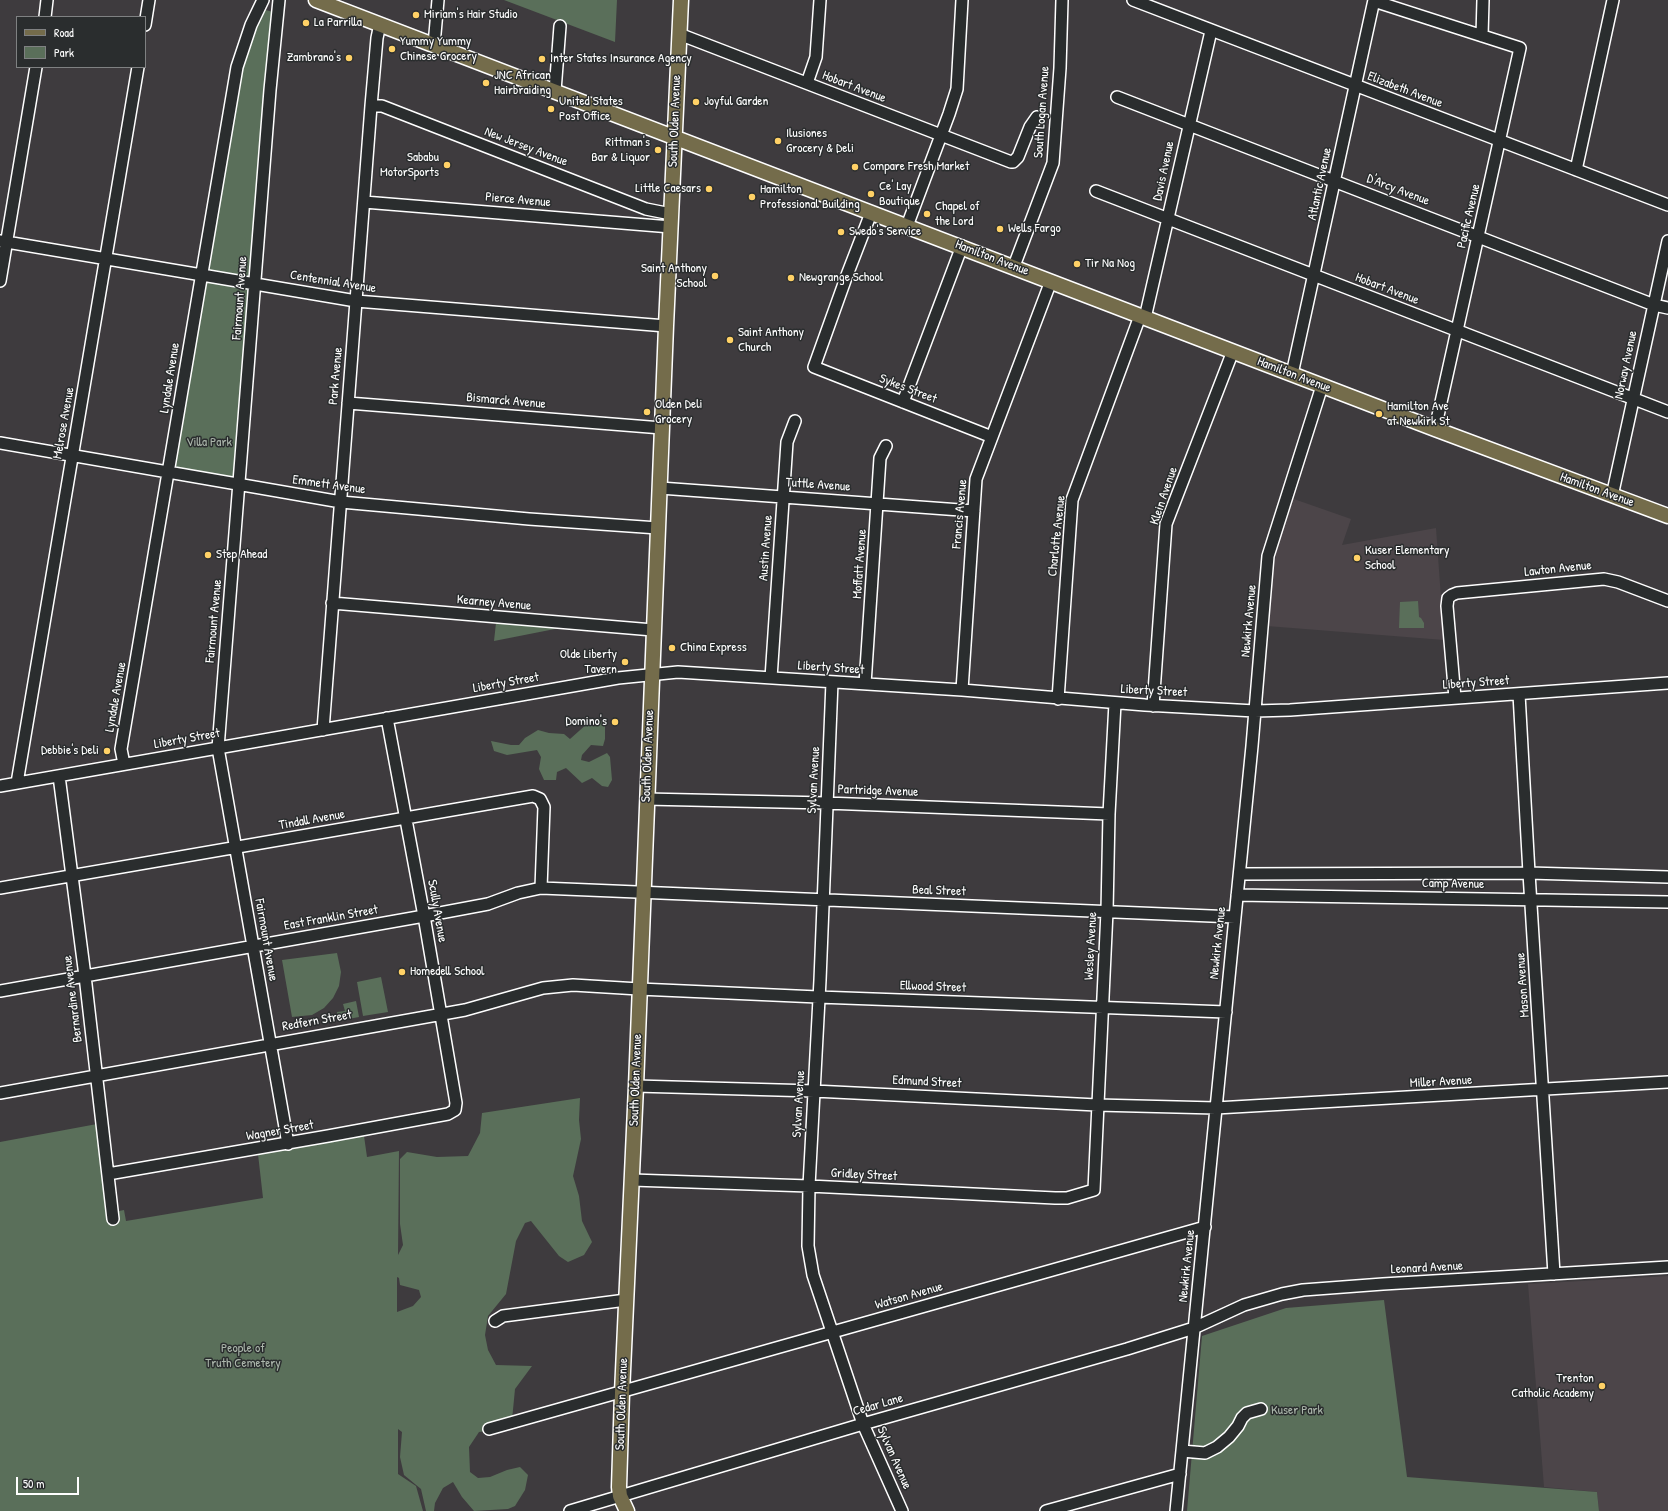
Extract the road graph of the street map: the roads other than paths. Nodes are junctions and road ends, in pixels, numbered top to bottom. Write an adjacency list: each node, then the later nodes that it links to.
1 (47, 0): 15 (street)
2 (149, 0): 16 (street)
3 (263, 0): 53 (street, Lyndale Avenue)
4 (279, 0): 57 (street, Fairmount Avenue)
5 (438, 0): 22 (street)
6 (681, 0): 20 (main road, South Olden Avenue)
7 (820, 0): 25 (street)
8 (962, 0): 32 (street)
9 (1062, 0): 52 (street, South Logan Avenue)
10 (1133, 0): 19 (street, Elizabeth Avenue)
11 (1374, 0): 21 (street); 26 (street, Atlantic Avenue)
12 (1483, 0): 21 (street)
13 (1613, 0): 36 (street)
14 (323, 1): 17 (main road, Hamilton Avenue)
15 (44, 16)
16 (146, 18)
17 (380, 24): 22 (main road, Hamilton Avenue); 29 (street, Park Avenue)
18 (560, 26): 27 (street)
19 (1211, 31): 26 (street, Elizabeth Avenue); 31 (street, Davis Avenue)
20 (679, 34): 25 (street, Hobart Avenue); 33 (main road, South Olden Avenue)
21 (1482, 36): 34 (street, Pacific Avenue)
22 (434, 45): 27 (main road, Hamilton Avenue)
23 (36, 68): 49 (street)
24 (138, 68): 51 (street, Melrose Avenue)
25 (807, 83): 32 (street, Hobart Avenue)
26 (1356, 86): 34 (street, Elizabeth Avenue); 37 (street, Atlantic Avenue)
27 (555, 90): 33 (main road, Hamilton Avenue)
28 (1117, 97): 31 (street, D'Arcy Avenue)
29 (372, 106): 39 (street, Park Avenue); 41 (street, New Jersey Avenue)
30 (1037, 117): 35 (street, South Logan Avenue)
31 (1188, 124): 37 (street, D'Arcy Avenue); 43 (street, Davis Avenue)
32 (941, 134): 35 (street, Hobart Avenue); 46 (street)
33 (675, 137): 42 (main road, Hamilton Avenue); 44 (main road, South Olden Avenue)
34 (1500, 141): 36 (street, Elizabeth Avenue); 47 (street, Pacific Avenue)
35 (1018, 157)
36 (1576, 170): 40 (street, Elizabeth Avenue)
37 (1335, 181): 47 (street, D'Arcy Avenue); 54 (street, Atlantic Avenue)
38 (1096, 191): 43 (street, Hobart Avenue)
39 (364, 202): 45 (street, Pierce Avenue); 58 (street, Park Avenue)
40 (1668, 205)
41 (638, 206): 44 (street, New Jersey Avenue); 45 (street)
42 (871, 213): 46 (main road, Hamilton Avenue); 68 (street, Sykes Street)
43 (1168, 218): 54 (street, Hobart Avenue); 61 (street, Davis Avenue)
44 (671, 220): 45 (street, Pierce Avenue); 62 (main road, South Olden Avenue)
45 (630, 223)
46 (907, 226): 50 (main road, Hamilton Avenue)
47 (1478, 237): 59 (street, D'Arcy Avenue); 63 (street, Pacific Avenue)
48 (1668, 240): 59 (street, Norway Avenue)
49 (4, 241): 51 (street, Centennial Avenue); 55 (street)
50 (962, 246): 52 (main road, Hamilton Avenue); 68 (street)
51 (105, 258): 53 (street, Centennial Avenue); 77 (street, Melrose Avenue)
52 (1014, 266): 56 (main road, Hamilton Avenue)
53 (202, 275): 57 (street, Centennial Avenue); 78 (street, Lyndale Avenue)
54 (1314, 275): 63 (street, Hobart Avenue); 65 (street, Atlantic Avenue)
55 (0, 281)
56 (1051, 281): 61 (main road, Hamilton Avenue); 74 (street, Francis Avenue)
57 (255, 284): 58 (street, Centennial Avenue); 79 (street, Fairmount Avenue)
58 (356, 300): 62 (street, Centennial Avenue); 69 (street, Park Avenue)
59 (1654, 305): 60 (street, D'Arcy Avenue); 67 (street, Norway Avenue)
60 (1668, 308)
61 (1142, 316): 64 (main road, Hamilton Avenue); 99 (street, Charlotte Avenue)
62 (666, 326): 72 (main road, South Olden Avenue)
63 (1457, 331): 67 (street, Hobart Avenue); 73 (street, Pacific Avenue)
64 (1233, 351): 65 (main road, Hamilton Avenue); 101 (street, Klein Avenue)
65 (1292, 374): 66 (main road, Hamilton Avenue)
66 (1322, 386): 73 (main road, Hamilton Avenue); 102 (street, Newkirk Avenue)
67 (1633, 398): 70 (street, Hobart Avenue); 82 (street, Norway Avenue)
68 (903, 402): 74 (street, Sykes Street)
69 (348, 403): 72 (street, Bismarck Avenue); 83 (street, Park Avenue)
70 (1668, 412)
71 (795, 421): 81 (street, Austin Avenue)
72 (662, 428): 80 (main road, South Olden Avenue)
73 (1435, 429): 82 (main road, Hamilton Avenue)
74 (992, 437): 85 (street, Francis Avenue)
75 (0, 443): 77 (street, Emmett Avenue)
76 (886, 446): 84 (street, Moffatt Avenue)
77 (72, 455): 78 (street, Emmett Avenue); 108 (street, Melrose Avenue)
78 (169, 472): 79 (street, Emmett Avenue); 106 (street, Lyndale Avenue)
79 (240, 484): 83 (street, Emmett Avenue); 105 (street, Fairmount Avenue)
80 (660, 488): 81 (street, Tuttle Avenue); 87 (main road, South Olden Avenue)
81 (784, 496): 84 (street, Tuttle Avenue); 92 (street, Austin Avenue)
82 (1612, 496): 86 (main road, Hamilton Avenue)
83 (341, 502): 87 (street, Emmett Avenue); 89 (street, Park Avenue)
84 (878, 504): 85 (street, Tuttle Avenue); 95 (street, Moffatt Avenue)
85 (974, 511): 96 (street, Francis Avenue)
86 (1668, 516)
87 (658, 528): 90 (main road, South Olden Avenue)
88 (1668, 601): 98 (street, Lawton Avenue)
89 (332, 603): 90 (street, Kearney Avenue); 104 (street, Park Avenue)
90 (653, 630): 91 (main road, South Olden Avenue)
91 (651, 674): 92 (street, Liberty Street); 103 (street, Liberty Street); 110 (main road, South Olden Avenue)
92 (771, 678): 93 (street, Liberty Street)
93 (832, 682): 95 (street, Liberty Street); 111 (street, Sylvan Avenue)
94 (1668, 683): 97 (street, Liberty Street)
95 (865, 684): 96 (street, Liberty Street)
96 (962, 690): 99 (street, Liberty Street)
97 (1519, 694): 98 (street, Liberty Street); 115 (street, Mason Avenue)
98 (1455, 698): 102 (street, Liberty Street)
99 (1058, 699): 100 (street, Liberty Street)
100 (1115, 703): 101 (street, Liberty Street); 112 (street, Wesley Avenue)
101 (1153, 706): 102 (street, Liberty Street)
102 (1255, 711): 116 (street, Newkirk Avenue)
103 (387, 718): 104 (street, Liberty Street); 113 (street, Scully Avenue)
104 (323, 730): 105 (street, Liberty Street)
105 (218, 748): 106 (street, Liberty Street); 114 (street, Fairmount Avenue)
106 (124, 764): 107 (street, Liberty Street)
107 (59, 776): 108 (street, Liberty Street); 117 (street, Bernardine Avenue)
108 (18, 783): 109 (street, Liberty Street)
109 (0, 786)
110 (646, 799): 111 (street, Partridge Avenue); 121 (main road, South Olden Avenue)
111 (826, 804): 112 (street, Partridge Avenue); 123 (street, Sylvan Avenue)
112 (1109, 814): 126 (street, Wesley Avenue)
113 (406, 818): 114 (street, Tindall Avenue); 120 (street, Tindall Avenue); 127 (street, Scully Avenue)
114 (236, 847): 117 (street, Tindall Avenue); 129 (street, Fairmount Avenue)
115 (1529, 872): 116 (street, Camp Avenue); 118 (street, Camp Avenue); 124 (street, Mason Avenue)
116 (1240, 874): 122 (street, Newkirk Avenue)
117 (72, 876): 119 (street, Tindall Avenue); 130 (street, Bernardine Avenue)
118 (1668, 877)
119 (0, 888)
120 (541, 888): 121 (street, East Franklin Street); 127 (street, East Franklin Street)
121 (642, 893): 123 (street, Beal Street); 131 (main road, South Olden Avenue)
122 (1237, 895): 124 (street, Camp Avenue); 128 (street, Newkirk Avenue)
123 (822, 900): 126 (street, Beal Street); 133 (street, Sylvan Avenue)
124 (1531, 900): 125 (street, Camp Avenue); 141 (street, Mason Avenue)
125 (1668, 902)
126 (1107, 911): 128 (street, Beal Street); 134 (street, Wesley Avenue)
127 (424, 916): 129 (street, East Franklin Street); 136 (street, Scully Avenue)
128 (1235, 917): 135 (street, Newkirk Avenue)
129 (253, 946): 130 (street, East Franklin Street); 137 (street, Fairmount Avenue)
130 (85, 976): 132 (street, East Franklin Street); 138 (street, Bernardine Avenue)
131 (639, 989): 133 (street, Ellwood Street); 136 (street, Redfern Street); 140 (main road, South Olden Avenue)
132 (0, 991)
133 (818, 997): 134 (street, Ellwood Street); 142 (street, Sylvan Avenue)
134 (1102, 1007): 135 (street, Ellwood Street); 144 (street, Wesley Avenue)
135 (1226, 1012): 145 (street, Newkirk Avenue)
136 (440, 1014): 137 (street, Redfern Street); 146 (street, Scully Avenue)
137 (271, 1044): 138 (street, Redfern Street); 147 (street, Fairmount Avenue)
138 (97, 1076): 143 (street, Redfern Street); 148 (street, Bernardine Avenue)
139 (1668, 1082): 141 (street, Miller Avenue)
140 (636, 1086): 142 (street, Edmund Street); 149 (main road, South Olden Avenue)
141 (1543, 1090): 145 (street, Miller Avenue); 155 (street, Mason Avenue)
142 (814, 1091): 144 (street, Edmund Street); 150 (street, Sylvan Avenue)
143 (0, 1093)
144 (1097, 1104): 145 (street, Edmund Street); 151 (street, Wesley Avenue)
145 (1216, 1108): 153 (street, Newkirk Avenue)
146 (455, 1110): 147 (street, Wagner Street)
147 (288, 1144): 148 (street, Wagner Street)
148 (108, 1174): 152 (street, Bernardine Avenue)
149 (632, 1180): 150 (street, Gridley Street); 156 (main road, South Olden Avenue)
150 (809, 1186): 151 (street, Gridley Street); 159 (street, Sylvan Avenue)
151 (1094, 1190)
152 (113, 1219)
153 (1205, 1227): 158 (street, Newkirk Avenue); 159 (street, Watson Avenue)
154 (1668, 1267): 155 (street, Leonard Avenue)
155 (1554, 1274): 158 (street, Leonard Avenue)
156 (626, 1300): 157 (street); 160 (main road, South Olden Avenue)
157 (495, 1321)
158 (1194, 1328): 162 (street, Cedar Lane); 164 (street, Newkirk Avenue)
159 (832, 1332): 160 (street, Watson Avenue); 162 (street, Sylvan Avenue)
160 (622, 1393): 163 (street, Watson Avenue); 166 (main road, South Olden Avenue)
161 (1261, 1409): 164 (street)
162 (863, 1424): 166 (street, Cedar Lane); 169 (street, Sylvan Avenue)
163 (488, 1429)
164 (1182, 1451): 165 (street, Newkirk Avenue)
165 (1180, 1474): 170 (street); 171 (street, Newkirk Avenue)
166 (620, 1496): 167 (street, Cedar Lane); 168 (main road, South Olden Avenue)
167 (570, 1511)
168 (627, 1511)
169 (902, 1511)
170 (1046, 1511)
171 (1176, 1511)

